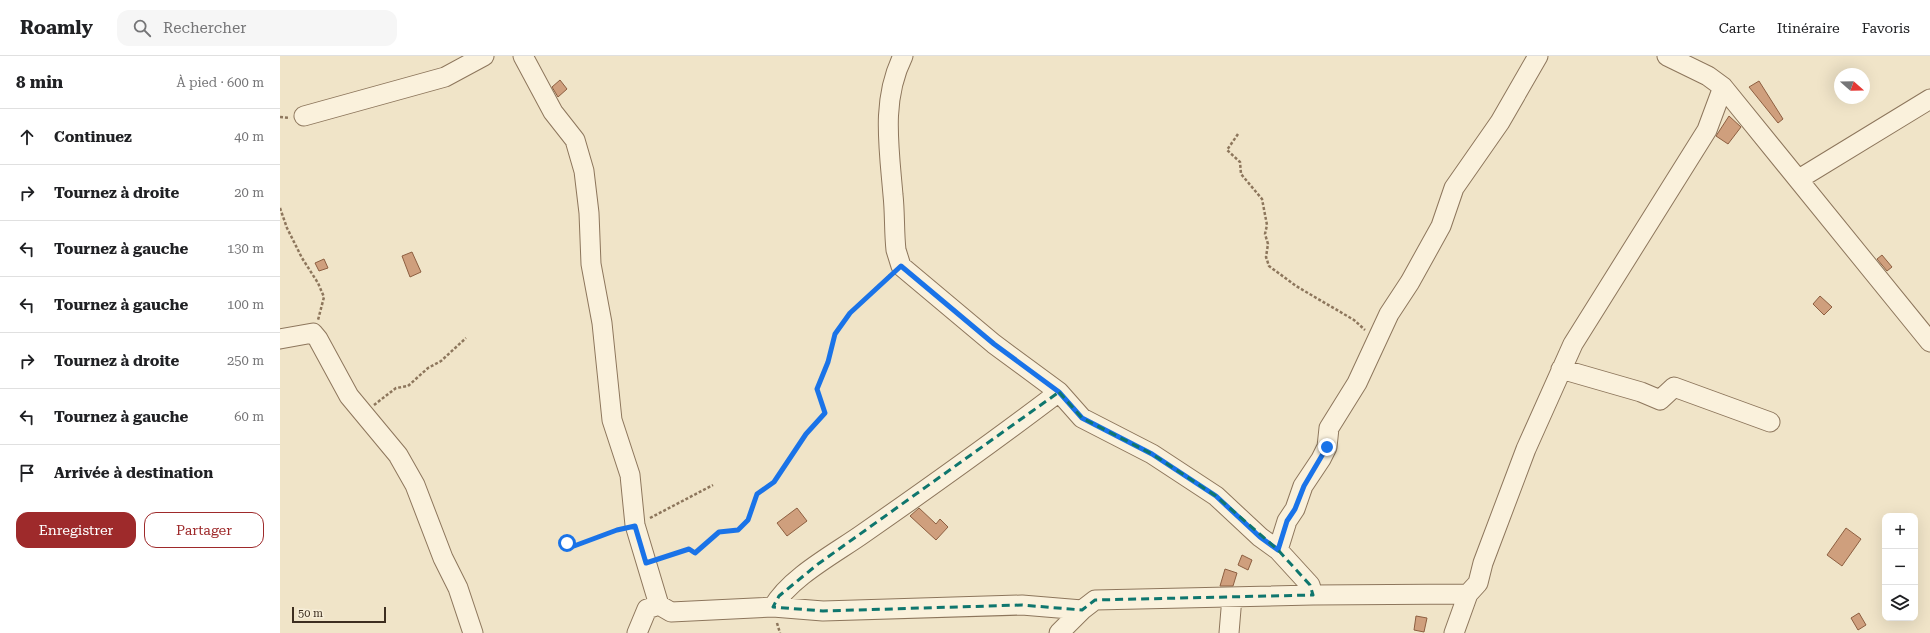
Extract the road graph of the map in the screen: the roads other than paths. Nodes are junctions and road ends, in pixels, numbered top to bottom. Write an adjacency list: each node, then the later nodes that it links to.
1 (484, 56): 8 (street)
2 (523, 56): 19 (street)
3 (903, 56): 13 (street)
4 (1538, 56): 15 (street)
5 (1667, 56): 6 (street)
6 (1723, 87): 9 (street); 12 (street)
7 (1930, 99): 9 (street)
8 (304, 116)
9 (1798, 179): 11 (street)
10 (280, 339): 22 (street)
11 (1930, 342)
12 (1561, 369): 14 (street); 16 (street)
13 (1059, 392): 15 (street); 20 (street)
14 (1770, 422)
15 (1278, 550): 17 (street)
16 (1468, 594): 17 (street); 26 (street)
17 (1313, 595): 18 (street)
18 (1232, 597): 21 (street); 25 (street)
19 (658, 605): 20 (street); 23 (street)
20 (773, 607): 21 (street)
21 (1082, 610): 24 (street)
22 (473, 633)
23 (638, 633)
24 (1059, 633)
25 (1229, 633)
26 (1454, 633)

